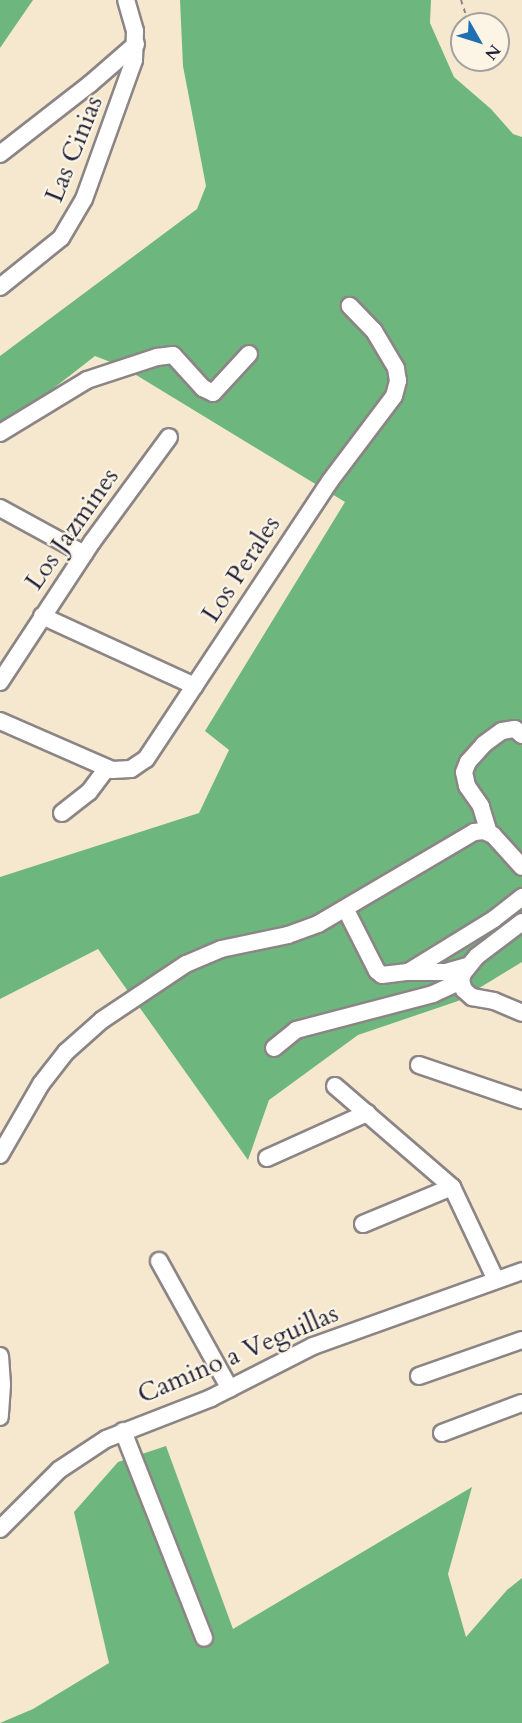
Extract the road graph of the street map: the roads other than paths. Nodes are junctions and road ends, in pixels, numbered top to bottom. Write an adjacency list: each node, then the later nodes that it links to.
1 (126, 0): 2 (street, Las Cinias)
2 (136, 44): 3 (street); 4 (street, Las Cinias)
3 (0, 154)
4 (0, 286)
5 (350, 306): 13 (street, Los Perales)
6 (249, 354): 7 (street)
7 (0, 433)
8 (169, 437): 10 (street, Los Jazmines)
9 (0, 508): 10 (street)
10 (84, 554): 11 (street, Los Jazmines)
11 (42, 616): 12 (street, Los Jazmines); 13 (street)
12 (0, 682)
13 (195, 686): 16 (street, Los Perales)
14 (0, 721): 16 (street)
15 (522, 735): 18 (street)
16 (106, 768): 17 (street)
17 (62, 813)
18 (489, 832): 19 (street); 21 (street)
19 (522, 867)
20 (522, 897): 23 (street)
21 (346, 910): 23 (street); 31 (street)
22 (522, 922): 24 (street)
23 (408, 972): 24 (street)
24 (464, 974): 25 (street); 26 (street)
25 (522, 1013)
26 (274, 1048)
27 (419, 1065): 29 (street)
28 (335, 1086): 30 (street)
29 (522, 1100)
30 (367, 1113): 32 (street); 33 (street)
31 (0, 1155)
32 (267, 1158)
33 (452, 1188): 34 (street); 37 (street)
34 (363, 1224)
35 (159, 1262): 41 (street)
36 (522, 1271): 37 (street, Camino a Veguillas)
37 (496, 1280): 41 (street, Camino a Veguillas)
38 (522, 1340): 40 (street)
39 (0, 1356): 43 (street)
40 (419, 1376)
41 (230, 1389): 44 (street, Camino a Veguillas)
42 (522, 1404): 45 (street)
43 (0, 1418)
44 (123, 1431): 46 (street, Camino a Veguillas); 47 (street)
45 (442, 1433)
46 (0, 1529)
47 (204, 1638)

